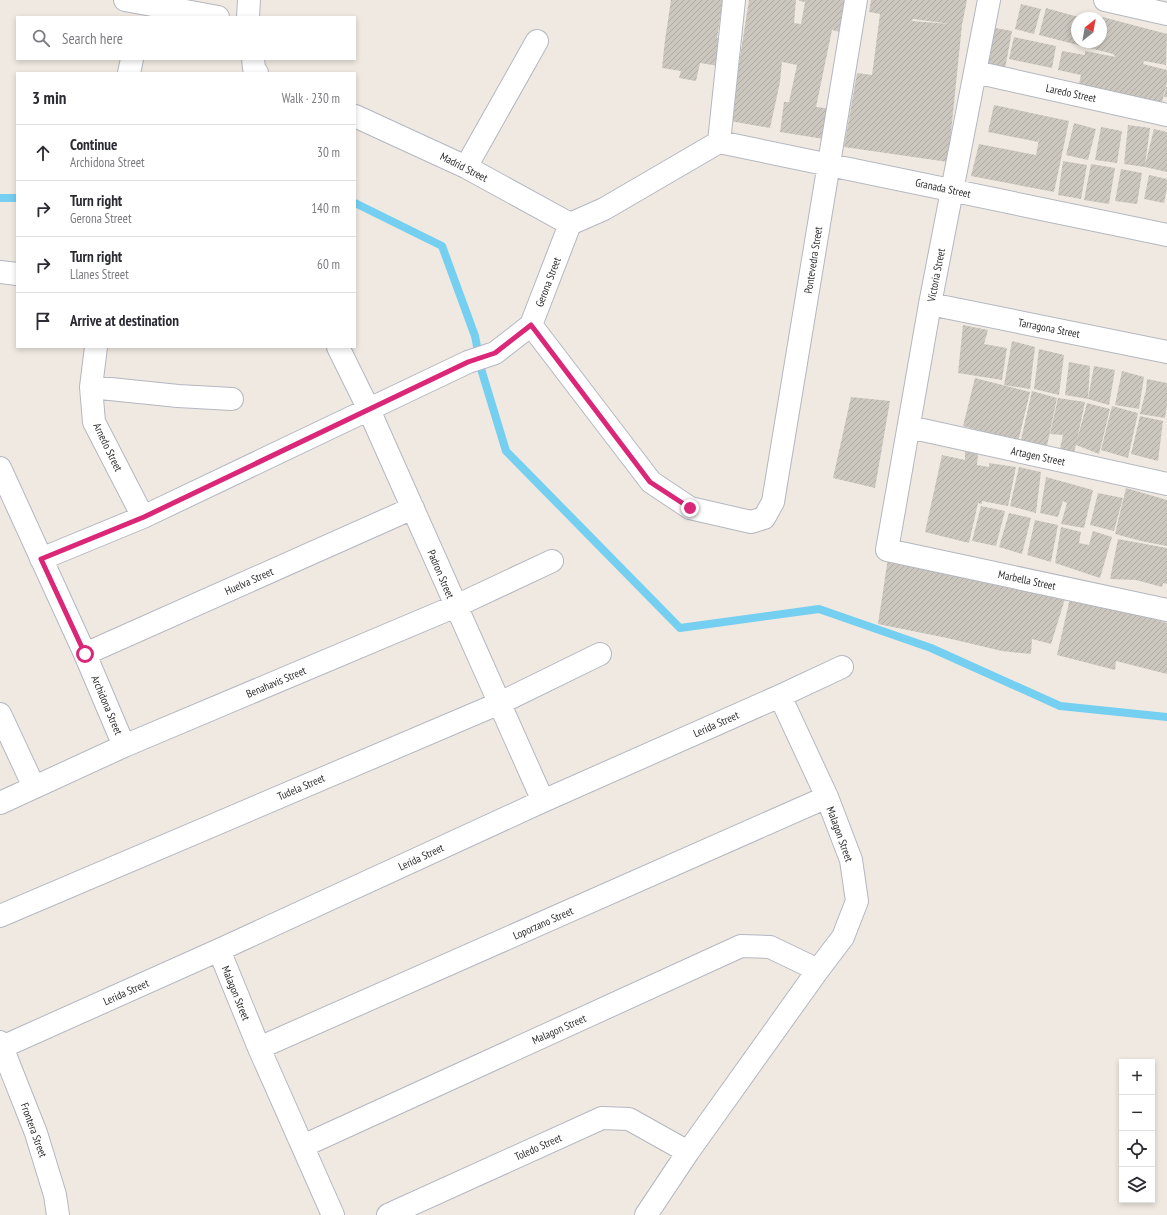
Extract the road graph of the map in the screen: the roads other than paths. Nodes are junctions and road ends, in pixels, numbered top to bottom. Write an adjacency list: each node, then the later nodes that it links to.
1 (249, 0): 9 (street)
2 (734, 0): 18 (street)
3 (856, 0): 19 (street, Pontevedra Street)
4 (989, 0): 15 (street, Victoria Street)
5 (1105, 0): 7 (street)
6 (136, 7): 8 (street)
7 (1167, 14)
8 (210, 16)
9 (248, 16)
10 (537, 40): 20 (street)
11 (132, 60): 13 (street)
12 (253, 60): 14 (street)
13 (129, 72)
14 (256, 72)
15 (975, 72): 16 (street, Laredo Street); 21 (street, Victoria Street)
16 (1167, 115)
17 (356, 116): 20 (street, Madrid Street)
18 (719, 142): 19 (street, Granada Street); 22 (street)
19 (829, 165): 21 (street, Granada Street); 27 (street, Pontevedra Street)
20 (466, 167): 22 (street, Madrid Street)
21 (952, 190): 23 (street, Granada Street); 26 (street, Victoria Street)
22 (570, 224): 27 (street, Gerona Street)
23 (1167, 235)
24 (0, 272): 25 (street)
25 (16, 274)
26 (930, 304): 30 (street, Tarragona Street); 34 (street, Victoria Street)
27 (531, 325): 33 (street)
28 (96, 348): 31 (street, Arnedo Street)
29 (338, 348): 33 (street, Padron Street)
30 (1167, 352)
31 (91, 387): 32 (street); 38 (street, Arnedo Street)
32 (232, 399)
33 (369, 410): 37 (street, Padron Street); 38 (street)
34 (909, 427): 36 (street, Artagen Street); 39 (street, Victoria Street)
35 (0, 468): 40 (street, Archidona Street)
36 (1167, 484)
37 (413, 508): 42 (street, Padron Street); 44 (street, Huelva Street)
38 (144, 517): 40 (street)
39 (887, 550): 43 (street, Marbella Street)
40 (41, 559): 44 (street, Archidona Street)
41 (552, 561): 42 (street, Benahavis Street)
42 (456, 606): 48 (street, Padron Street); 50 (street, Benahavis Street)
43 (1167, 610)
44 (85, 654): 50 (street, Archidona Street)
45 (600, 654): 48 (street, Tudela Street)
46 (842, 667): 47 (street, Lerida Street)
47 (780, 696): 52 (street, Malagon Street); 53 (street, Lerida Street)
48 (500, 703): 53 (street, Padron Street); 55 (street, Tudela Street)
49 (0, 714): 51 (street)
50 (124, 746): 51 (street, Benahavis Street)
51 (34, 787): 54 (street, Benahavis Street)
52 (827, 797): 57 (street, Malagon Street); 59 (street, Loporzano Street)
53 (543, 801): 56 (street, Lerida Street)
54 (0, 803)
55 (0, 916)
56 (219, 950): 58 (street, Lerida Street); 59 (street, Malagon Street)
57 (818, 970): 60 (street, Malagon Street); 61 (street, Malagon Street)
58 (1, 1045): 62 (street, Frontera Street)
59 (259, 1048): 60 (street, Malagon Street)
60 (303, 1146): 63 (street, Malagon Street)
61 (688, 1152): 64 (street, Toledo Street); 65 (street, Malagon Street)
62 (58, 1215)
63 (333, 1215)
64 (388, 1215)
65 (646, 1215)

